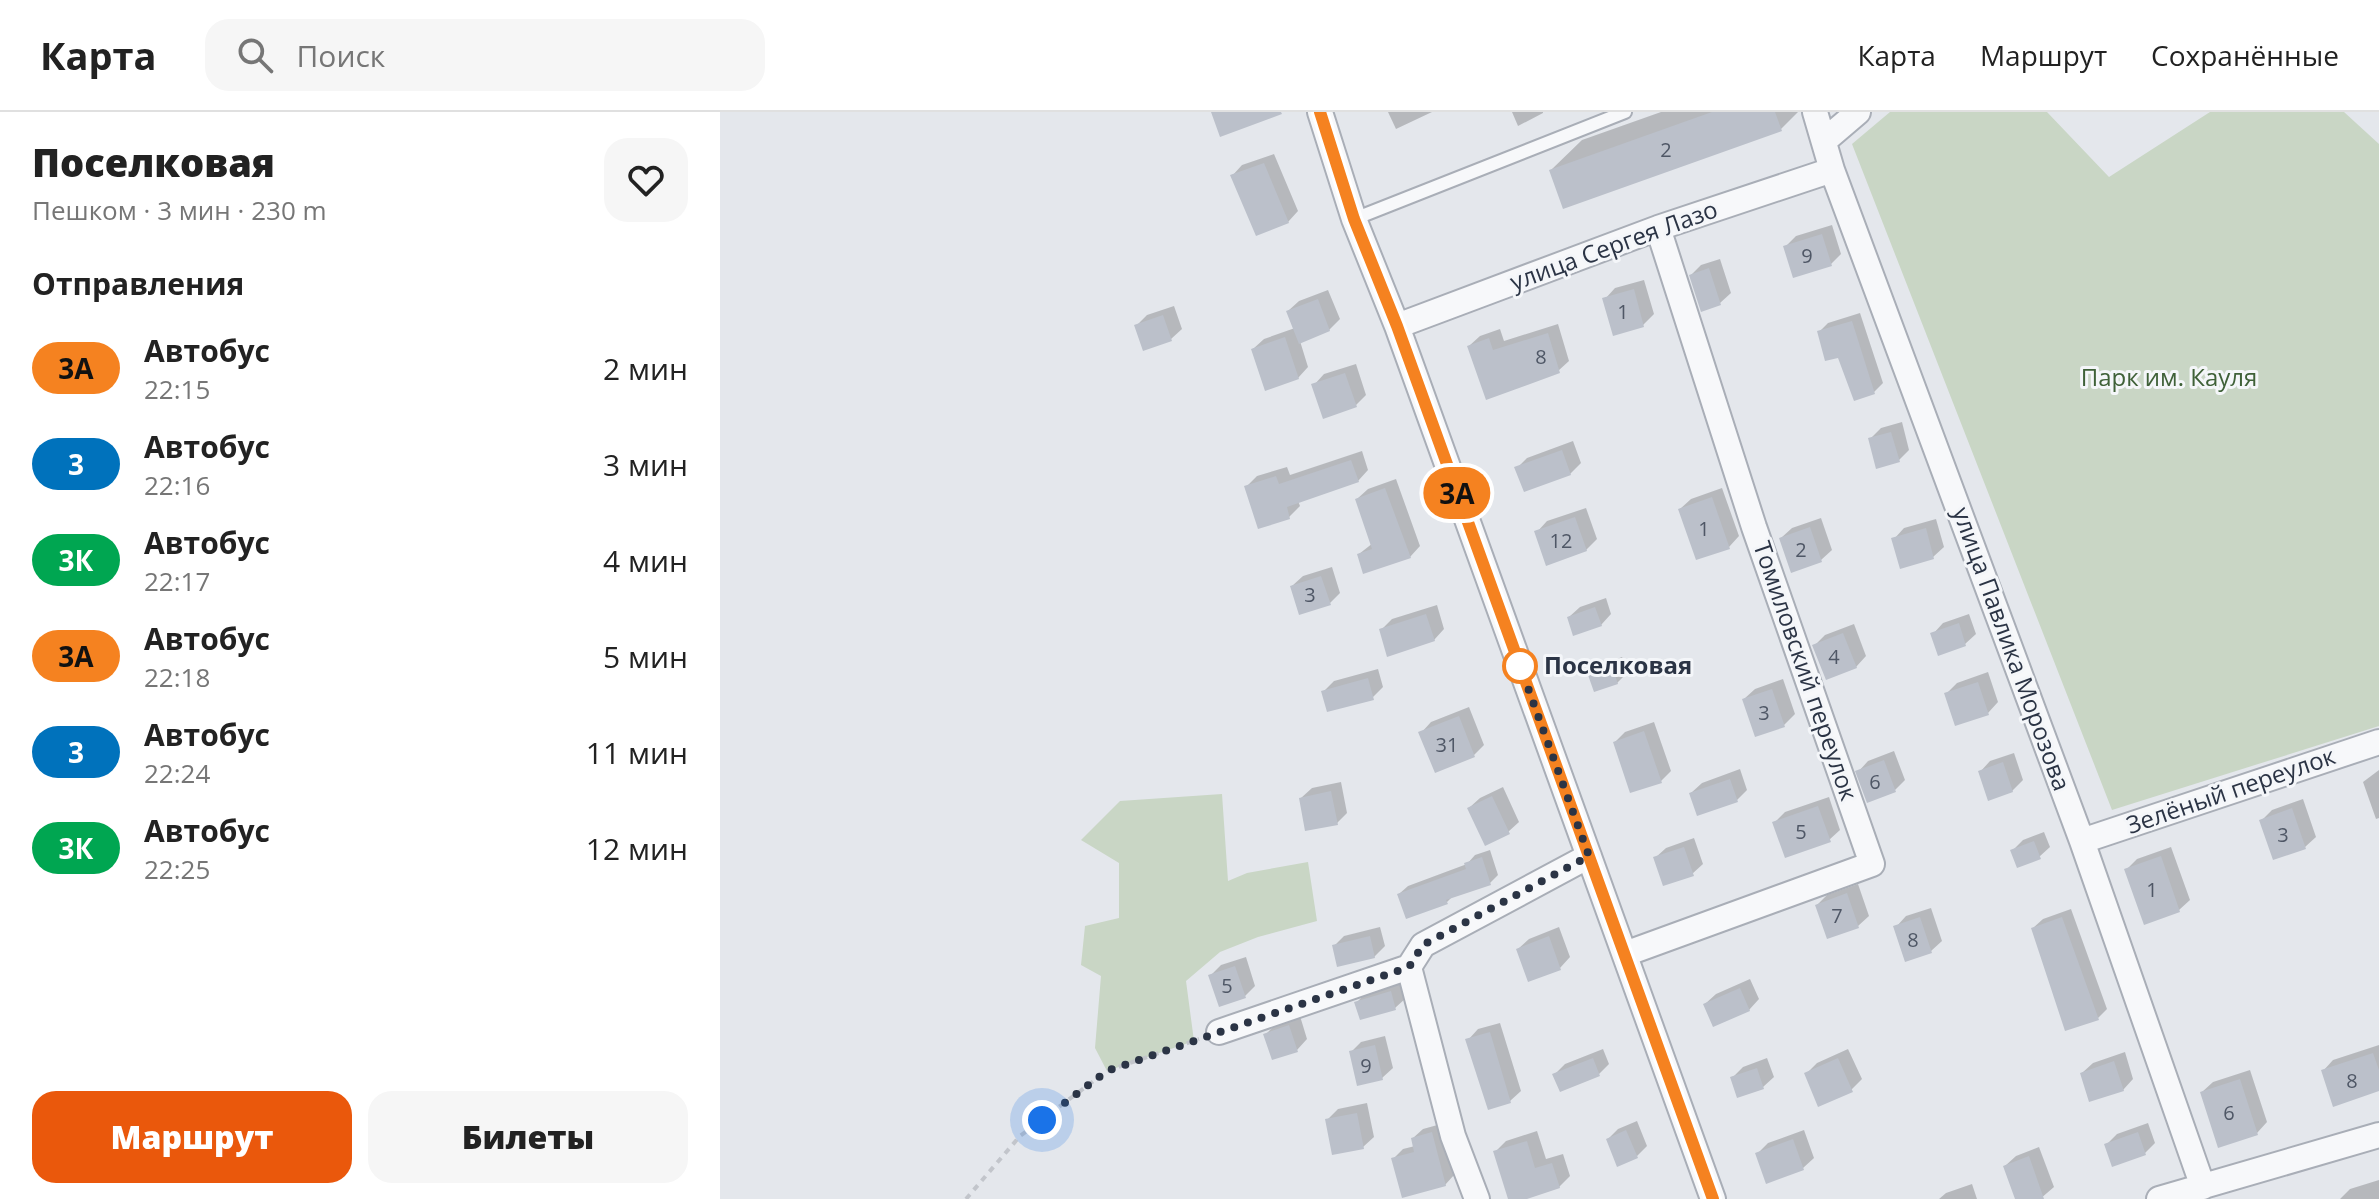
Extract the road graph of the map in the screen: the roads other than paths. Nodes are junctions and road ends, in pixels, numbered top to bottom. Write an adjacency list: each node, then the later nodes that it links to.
1 (1320, 112): 7 (street)
2 (1625, 112): 7 (lane)
3 (1815, 112): 5 (street, улица Павлика Морозова)
4 (1858, 112): 5 (street)
5 (1824, 141): 6 (street, улица Павлика Морозова)
6 (1832, 170): 8 (street, улица Сергея Лазо); 11 (street, улица Павлика Морозова)
7 (1354, 219): 9 (street)
8 (1658, 228): 9 (street, улица Сергея Лазо); 13 (street, Томиловский переулок)
9 (1397, 326): 12 (street)
10 (2379, 742): 11 (street, Зелёный переулок)
11 (2082, 841): 17 (street, улица Павлика Морозова)
12 (1589, 856): 13 (street); 14 (street)
13 (1625, 954): 19 (street)
14 (1409, 967): 15 (street); 18 (street)
15 (1219, 1032)
16 (2379, 1135): 17 (street)
17 (2203, 1187): 20 (street)
18 (1477, 1199)
19 (1713, 1199)
20 (2159, 1199)

